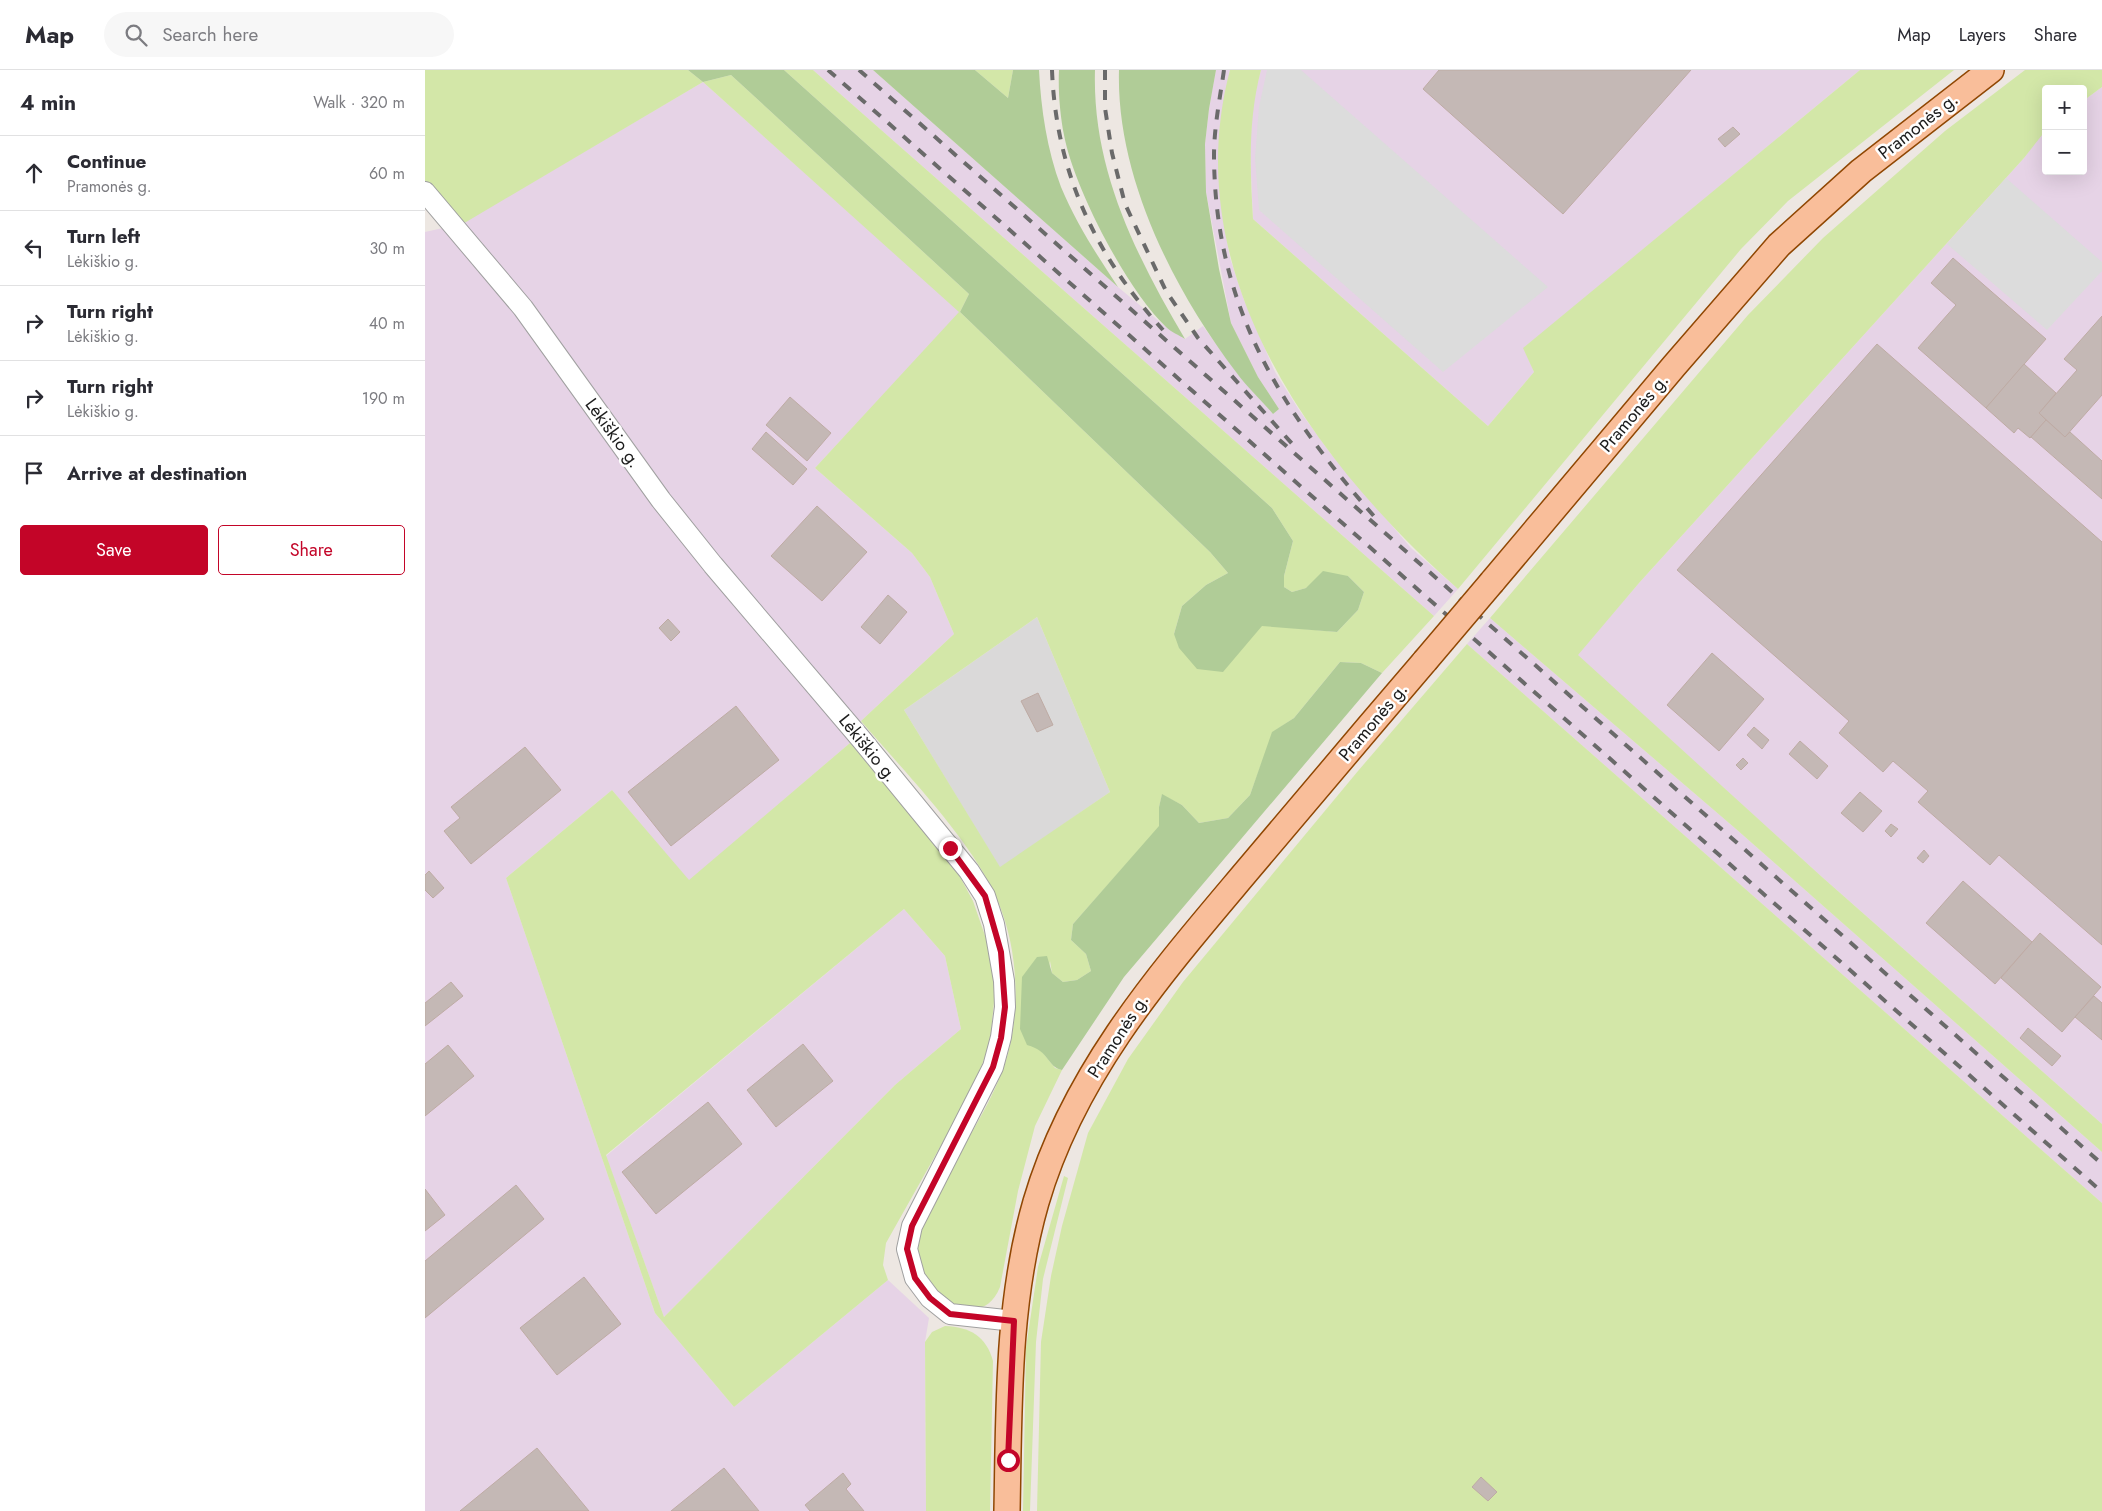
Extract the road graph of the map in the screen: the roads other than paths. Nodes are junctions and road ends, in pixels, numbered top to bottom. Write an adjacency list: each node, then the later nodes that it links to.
1 (1991, 70): 3 (main road, Pramonės g., bridge)
2 (425, 192): 3 (street, Lėkiškio g.)
3 (1014, 1321): 4 (main road, Pramonės g.)
4 (1007, 1511)

